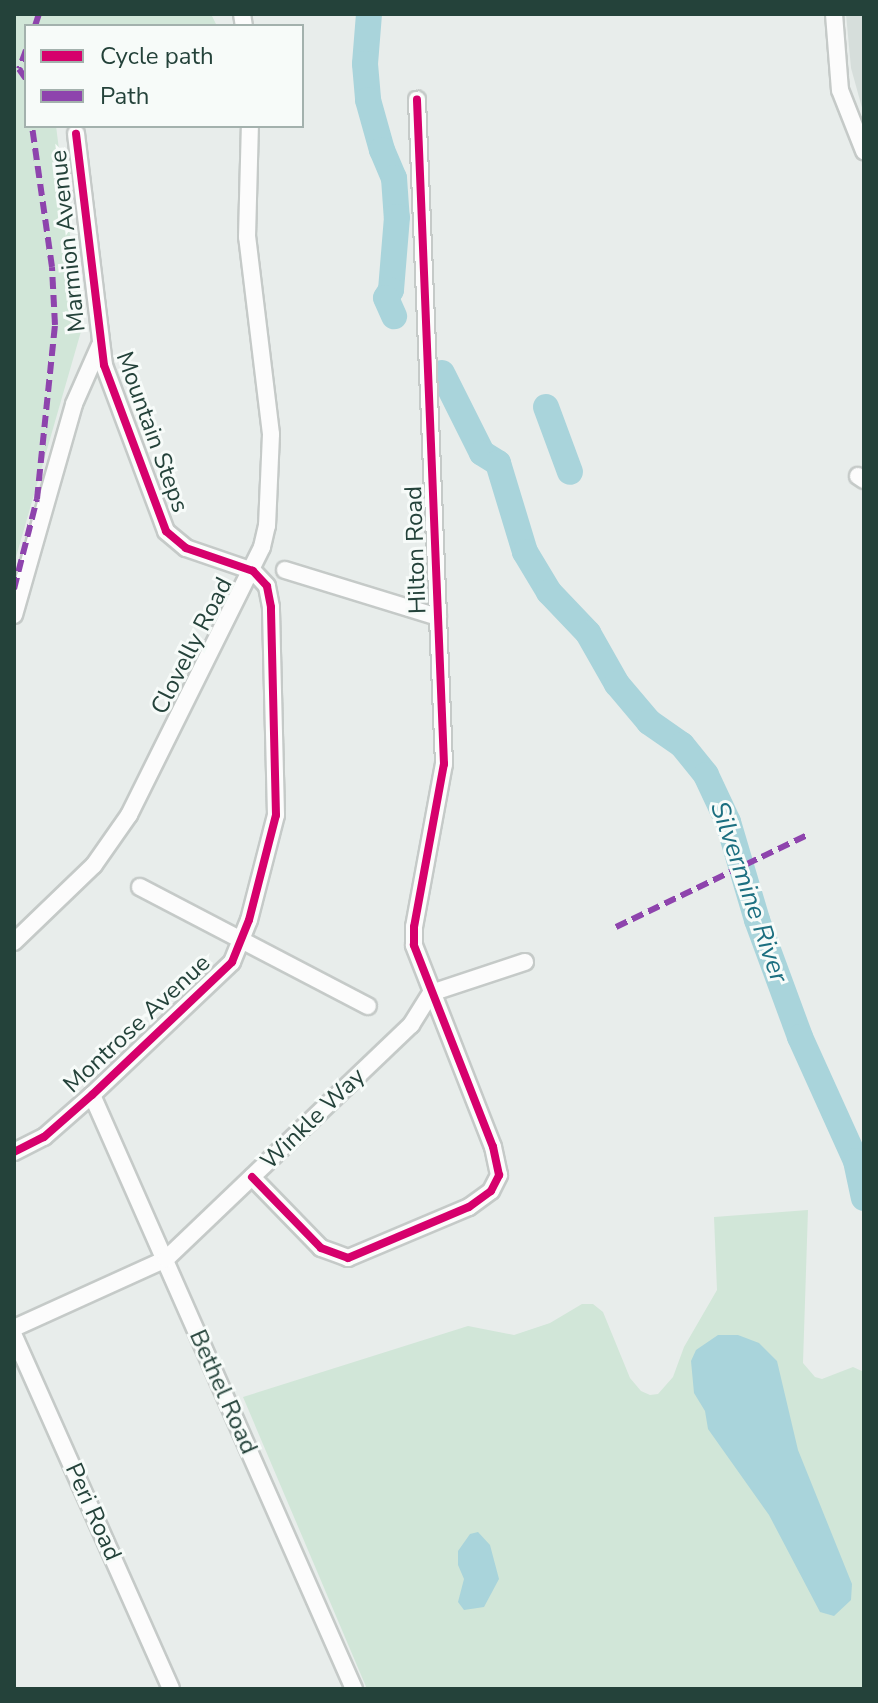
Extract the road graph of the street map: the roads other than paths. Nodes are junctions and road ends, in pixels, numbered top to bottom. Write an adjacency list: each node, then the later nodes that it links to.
1 (834, 14): 5 (street)
2 (417, 100): 10 (street, Hilton Road)
3 (250, 128): 8 (street, Clovelly Road)
4 (76, 134): 6 (street, Marmion Avenue)
5 (864, 151)
6 (100, 345): 8 (street, Mountain Steps); 9 (street, Marmion Avenue)
7 (285, 570): 10 (street)
8 (253, 571): 12 (street, Clovelly Road); 13 (street, Montrose Avenue)
9 (14, 615)
10 (438, 617): 15 (street, Hilton Road)
11 (140, 887): 13 (street)
12 (14, 942)
13 (242, 942): 16 (street); 17 (street, Montrose Avenue)
14 (525, 962): 15 (street)
15 (431, 993): 19 (street, Winkle Way); 19 (street, Hilton Road)
16 (368, 1006)
17 (92, 1095): 18 (street, Montrose Avenue); 20 (street, Bethel Road)
18 (14, 1152)
19 (252, 1177): 20 (street, Winkle Way)
20 (166, 1259): 21 (street, Winkle Way); 24 (street, Bethel Road)
21 (14, 1328)
22 (14, 1336): 23 (street, Peri Road)
23 (171, 1689)
24 (354, 1689)

